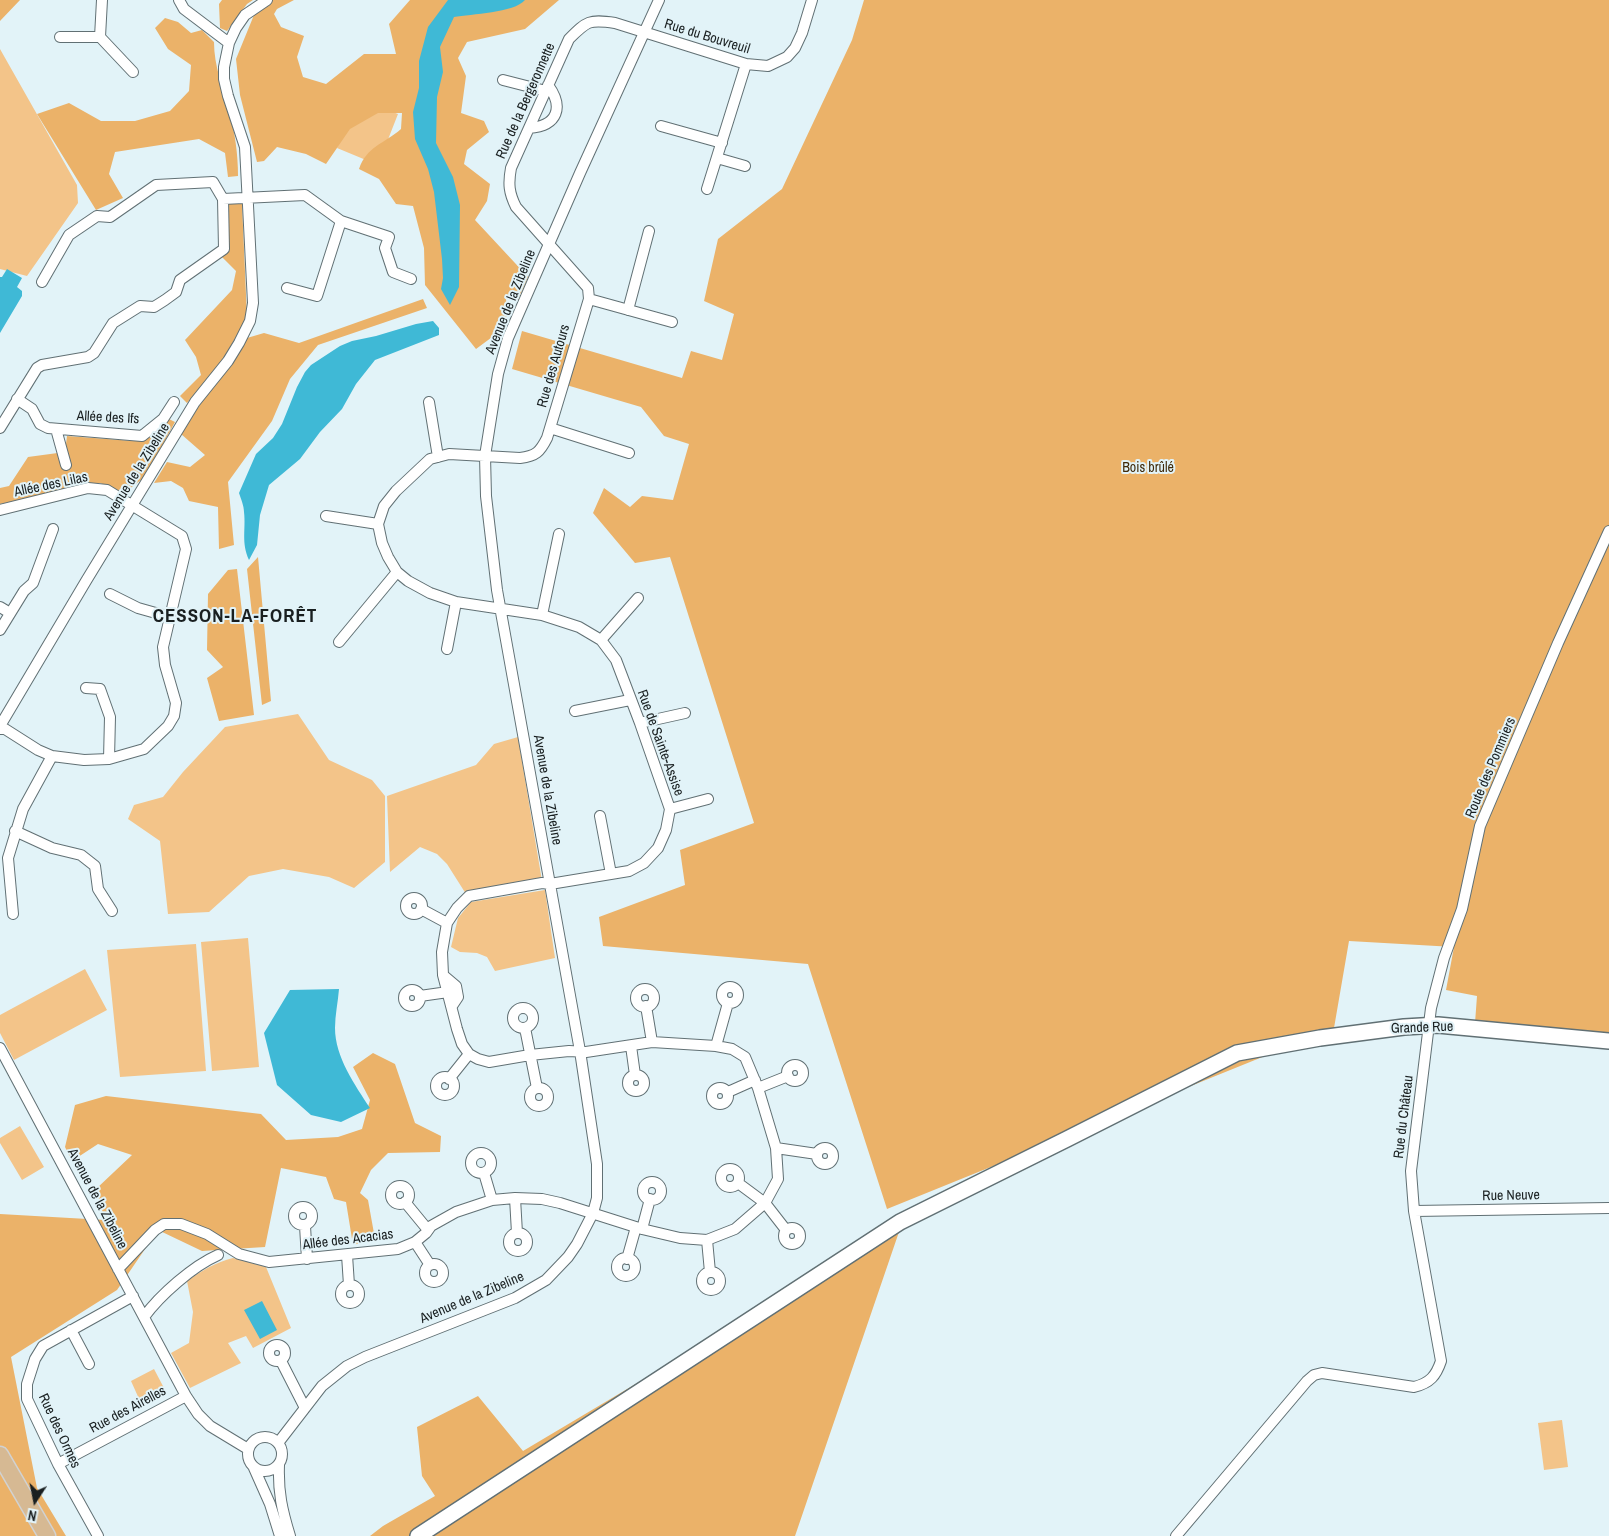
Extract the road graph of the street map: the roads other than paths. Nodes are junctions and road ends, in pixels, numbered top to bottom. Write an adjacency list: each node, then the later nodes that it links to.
1 (102, 0): 8 (street)
2 (179, 0): 9 (street)
3 (267, 0): 9 (street, Avenue de la Zibeline)
4 (659, 0): 6 (street, Avenue de la Zibeline)
5 (812, 0): 10 (street, Rue du Bouvreuil)
6 (644, 32): 10 (street, Rue du Bouvreuil); 13 (street, Rue de la Bergeronnette); 24 (street, Avenue de la Zibeline)
7 (60, 37): 8 (street)
8 (100, 37): 11 (street)
9 (229, 43): 20 (street, Avenue de la Zibeline)
10 (746, 64): 16 (street)
11 (133, 72)
12 (503, 80): 13 (street)
13 (547, 88): 15 (street, Rue de la Bergeronnette); 15 (street)
14 (661, 126): 16 (street)
15 (529, 128): 24 (street, Rue de la Bergeronnette)
16 (722, 143): 17 (street)
17 (717, 158): 18 (street); 19 (street)
18 (746, 166)
19 (707, 189)
20 (247, 197): 21 (street); 22 (street); 41 (street, Avenue de la Zibeline)
21 (223, 199): 26 (street); 31 (street)
22 (341, 221): 25 (street); 27 (street)
23 (649, 231): 29 (street)
24 (548, 244): 28 (street); 38 (street, Avenue de la Zibeline)
25 (411, 279)
26 (42, 282)
27 (287, 288)
28 (588, 299): 29 (street); 36 (street, Rue des Autours)
29 (628, 310): 30 (street)
30 (672, 322)
31 (18, 399): 34 (street); 35 (street, Allée des Ifs)
32 (174, 402): 35 (street, Allée des Ifs)
33 (430, 402): 39 (street)
34 (0, 428)
35 (56, 428): 40 (street, Allée des Ifs)
36 (550, 428): 37 (street); 38 (street, Rue des Autours)
37 (629, 453)
38 (485, 456): 39 (street, Rue des Autours); 53 (street, Avenue de la Zibeline)
39 (438, 457): 44 (street)
40 (66, 465)
41 (133, 506): 42 (street, Allée des Lilas); 56 (street, Allée des Lilas); 66 (street, Avenue de la Zibeline)
42 (0, 510)
43 (326, 516): 44 (street)
44 (378, 524): 48 (street)
45 (53, 529): 54 (street)
46 (1609, 531): 85 (street, Route des Pommiers)
47 (559, 534): 55 (street)
48 (397, 572): 51 (street, Rue de Sainte-Assise); 59 (street)
49 (110, 594): 56 (street)
50 (638, 598): 58 (street)
51 (456, 602): 53 (street, Rue de Sainte-Assise); 60 (street)
52 (0, 607): 54 (street)
53 (501, 610): 55 (street, Rue de Sainte-Assise); 74 (street, Avenue de la Zibeline)
54 (10, 613): 57 (street)
55 (542, 615): 58 (street, Rue de Sainte-Assise)
56 (170, 617): 68 (street, Allée des Lilas)
57 (0, 630)
58 (601, 640): 62 (street, Rue de Sainte-Assise)
59 (339, 642)
60 (447, 649)
61 (86, 688): 68 (street)
62 (630, 700): 63 (street); 65 (street, Rue de Sainte-Assise)
63 (574, 711)
64 (685, 713): 65 (street)
65 (640, 723): 70 (street, Rue de Sainte-Assise)
66 (0, 728): 67 (street, Allée des Lilas)
67 (52, 756): 68 (street, Allée des Lilas); 72 (street)
68 (109, 759)
69 (708, 799): 70 (street)
70 (670, 809): 73 (street, Rue de Sainte-Assise)
71 (600, 816): 73 (street)
72 (15, 831): 76 (street); 77 (street)
73 (611, 874): 74 (street, Rue de Sainte-Assise)
74 (550, 884): 78 (street, Rue de Sainte-Assise); 92 (street, Avenue de la Zibeline)
75 (422, 909): 78 (street)
76 (112, 911)
77 (13, 914)
78 (447, 923): 79 (street)
79 (443, 975): 80 (street); 83 (street)
80 (448, 992): 81 (street); 83 (street)
81 (420, 996)
82 (728, 1003): 90 (street)
83 (452, 1006): 93 (street)
84 (646, 1006): 88 (street)
85 (1427, 1026): 87 (main road, Grande Rue); 111 (street, Rue du Château); 145 (main road, Grande Rue)
86 (525, 1028): 94 (street)
87 (1609, 1041)
88 (652, 1042): 89 (street); 90 (street)
89 (631, 1046): 92 (street); 95 (street)
90 (716, 1046): 98 (street)
91 (0, 1048): 125 (street, Avenue de la Zibeline)
92 (580, 1051): 94 (street); 112 (street, Avenue de la Zibeline)
93 (469, 1054): 94 (street); 97 (street)
94 (530, 1055): 99 (street)
95 (635, 1075)
96 (788, 1076): 98 (street)
97 (450, 1079)
98 (756, 1084): 100 (street); 101 (street)
99 (537, 1088)
100 (728, 1092)
101 (776, 1148): 102 (street); 109 (street)
102 (817, 1154)
103 (484, 1172): 107 (street)
104 (738, 1183): 109 (street)
105 (515, 1198): 107 (street, Allée des Acacias); 112 (street, Allée des Acacias); 117 (street)
106 (650, 1199): 114 (street)
107 (492, 1200): 115 (street, Allée des Acacias)
108 (406, 1202): 115 (street)
109 (765, 1203): 116 (street); 118 (street)
110 (1609, 1208): 111 (street, Rue Neuve)
111 (1414, 1211): 146 (street, Rue du Château)
112 (593, 1213): 114 (street, Allée des Acacias); 134 (street, Avenue de la Zibeline)
113 (304, 1226): 122 (street)
114 (639, 1228): 118 (street, Allée des Acacias); 123 (street)
115 (428, 1230): 119 (street, Allée des Acacias)
116 (786, 1230)
117 (517, 1233)
118 (707, 1240): 126 (street)
119 (415, 1242): 121 (street, Allée des Acacias); 124 (street)
120 (218, 1255): 129 (street)
121 (347, 1255): 122 (street, Allée des Acacias); 127 (street)
122 (307, 1259): 125 (street, Allée des Acacias)
123 (627, 1259)
124 (430, 1265)
125 (118, 1269): 128 (street, Avenue de la Zibeline)
126 (710, 1272)
127 (349, 1285)
128 (133, 1296): 129 (street, Avenue de la Zibeline); 130 (street, Rue des Ormes)
129 (144, 1317): 133 (street, Avenue de la Zibeline)
130 (71, 1330): 132 (street); 138 (street, Rue des Ormes)
131 (281, 1361): 134 (street)
132 (89, 1364)
133 (186, 1396): 136 (street, Avenue de la Zibeline); 138 (street, Rue des Airelles)
134 (305, 1408): 135 (street, Avenue de la Zibeline)
135 (278, 1443): 136 (street); 139 (street)
136 (248, 1449): 140 (street)
137 (0, 1455): 141 (main road)
138 (58, 1464): 142 (street, Rue des Ormes)
139 (279, 1465): 140 (street); 144 (street)
140 (254, 1468): 143 (street)
141 (47, 1536)
142 (98, 1536)
143 (280, 1536)
144 (290, 1536)
145 (418, 1536)
146 (1176, 1536)

